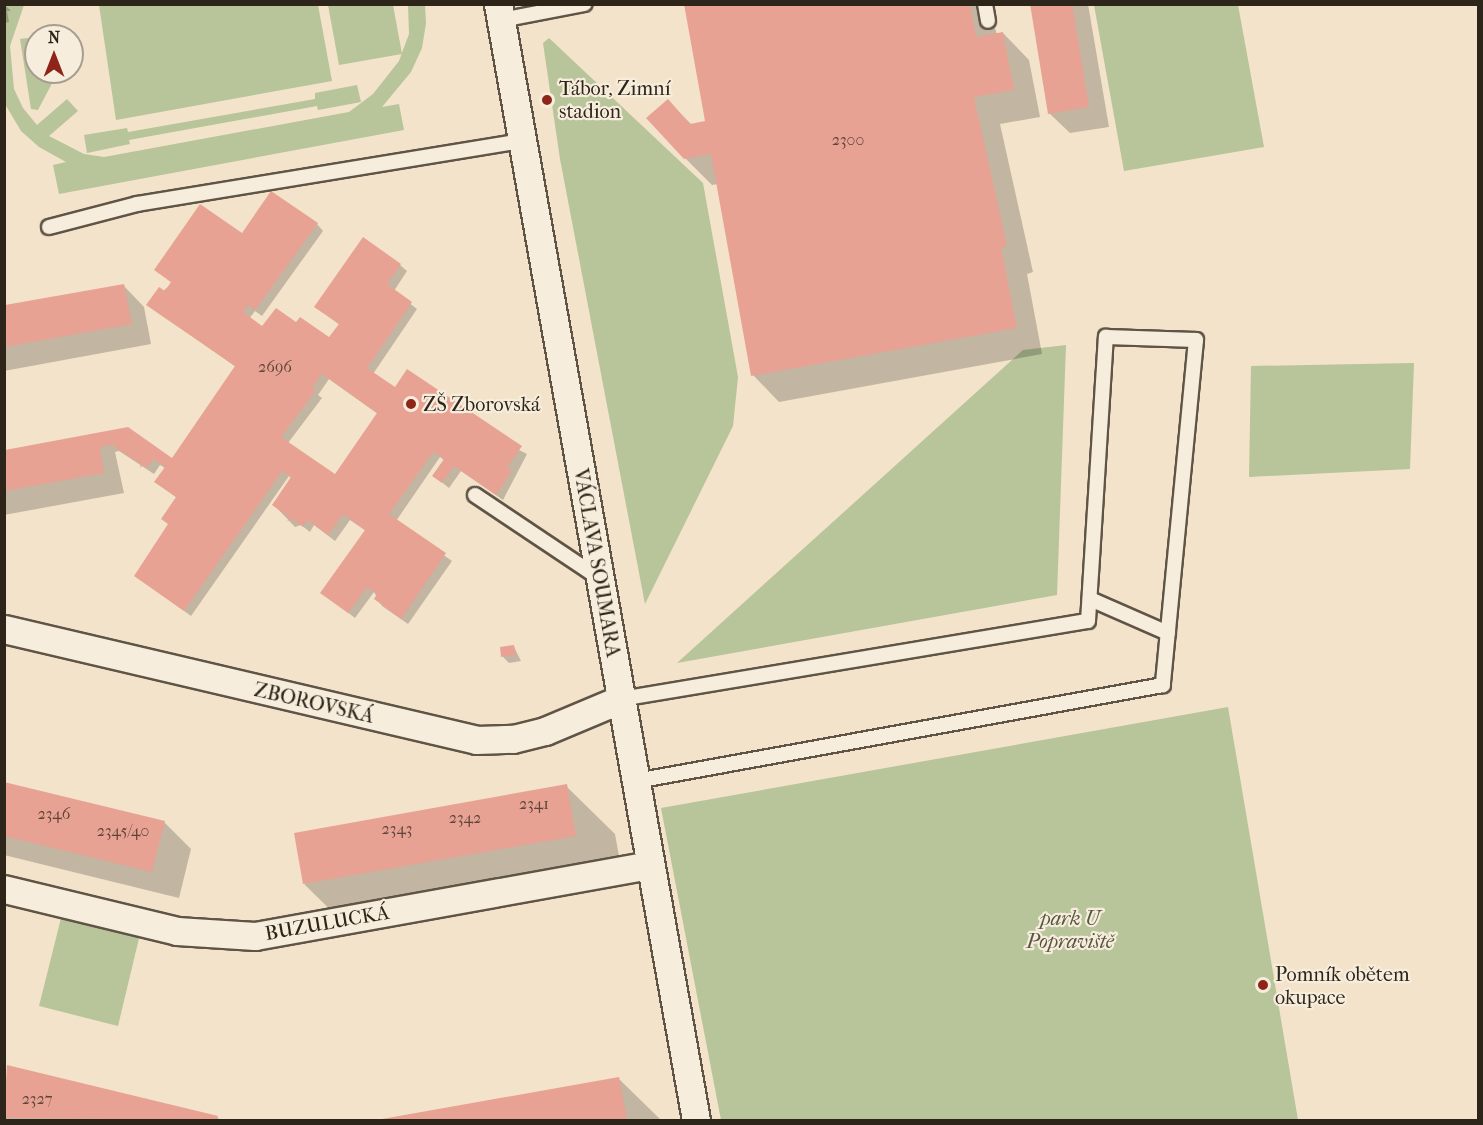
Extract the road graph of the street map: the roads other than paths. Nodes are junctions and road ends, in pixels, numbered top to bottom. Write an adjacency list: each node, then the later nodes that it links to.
1 (584, 4): 3 (lane)
2 (985, 4): 4 (lane)
3 (500, 12): 5 (street, VÁCLAVA SOUMARA)
4 (988, 21)
5 (520, 141): 6 (lane); 8 (street, VÁCLAVA SOUMARA)
6 (49, 227)
7 (475, 495): 8 (lane)
8 (599, 578): 12 (street, VÁCLAVA SOUMARA)
9 (1090, 599): 11 (lane); 11 (lane); 12 (lane)
10 (4, 629): 12 (street, ZBOROVSKÁ)
11 (1168, 633): 13 (lane)
12 (621, 699): 13 (street, VÁCLAVA SOUMARA)
13 (636, 781): 14 (street, VÁCLAVA SOUMARA)
14 (650, 865): 15 (street, BUZULUCKÁ); 16 (street, VÁCLAVA SOUMARA)
15 (4, 889)
16 (696, 1120)

